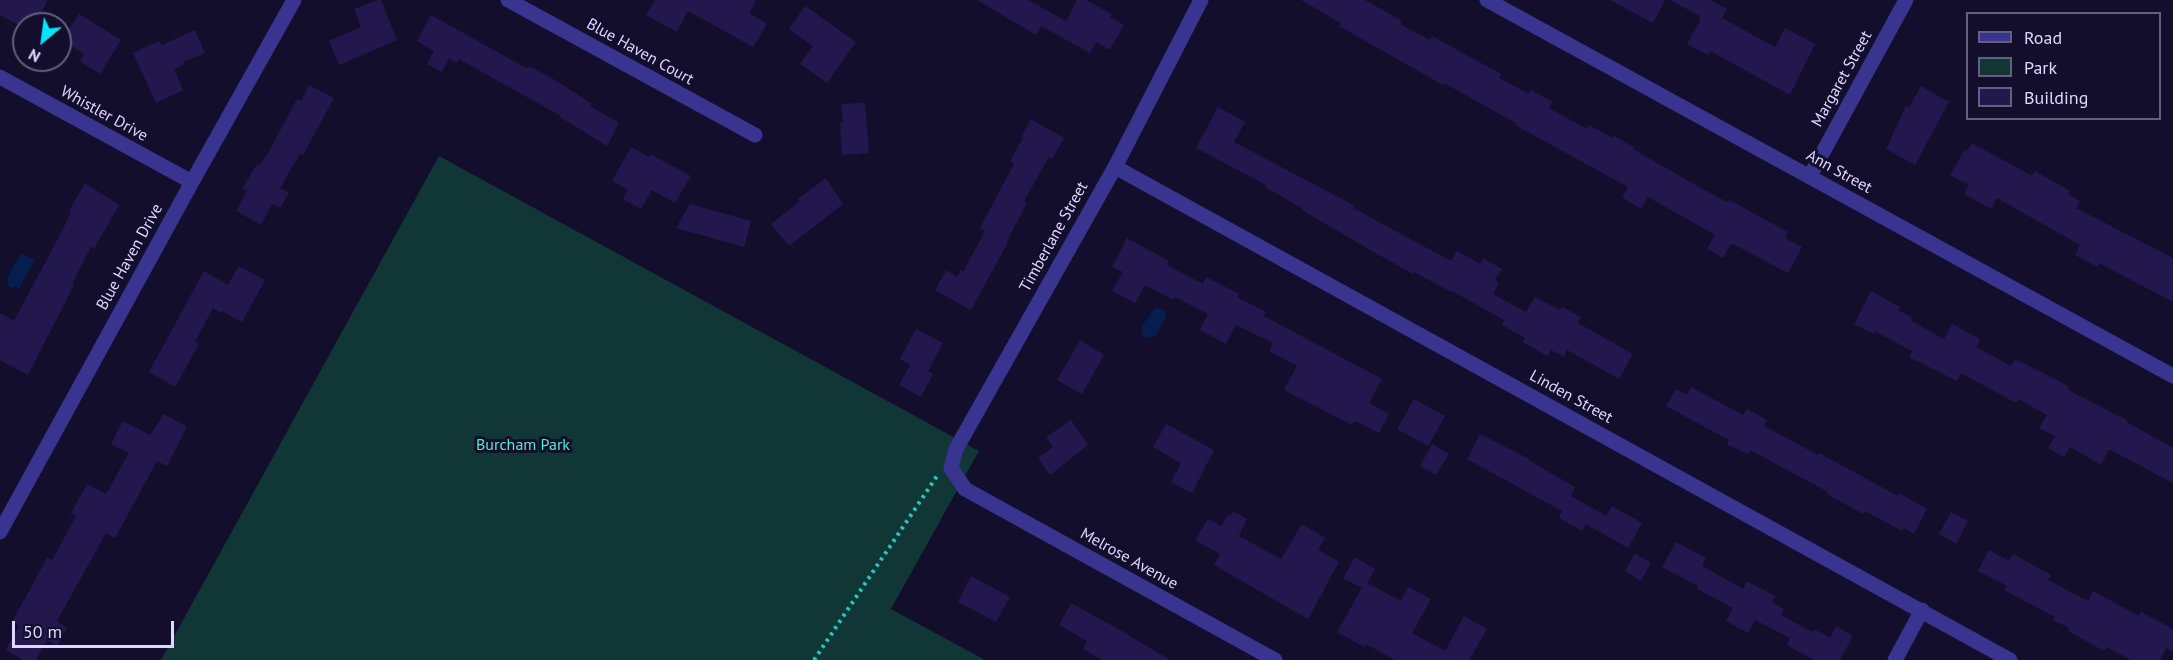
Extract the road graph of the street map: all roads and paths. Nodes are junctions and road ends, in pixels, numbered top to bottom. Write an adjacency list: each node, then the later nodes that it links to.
1 (294, 0): 10 (street, Blue Haven Drive)
2 (508, 0): 7 (street, Blue Haven Court)
3 (1487, 0): 9 (street, Ann Street)
4 (1906, 0): 9 (street, Margaret Street)
5 (1195, 2): 8 (street, Timberlane Street)
6 (0, 77): 10 (street, Whistler Drive)
7 (755, 135)
8 (1114, 167): 12 (street, Timberlane Street); 14 (street, Linden Street)
9 (1809, 176): 11 (street, Ann Street)
10 (192, 182): 13 (street, Blue Haven Drive)
11 (2173, 375)
12 (951, 468): 15 (path); 16 (street, Melrose Avenue)
13 (0, 532)
14 (1922, 610): 17 (street); 18 (street, Linden Street)
15 (814, 660)
16 (1275, 660)
17 (1895, 660)
18 (2010, 660)

